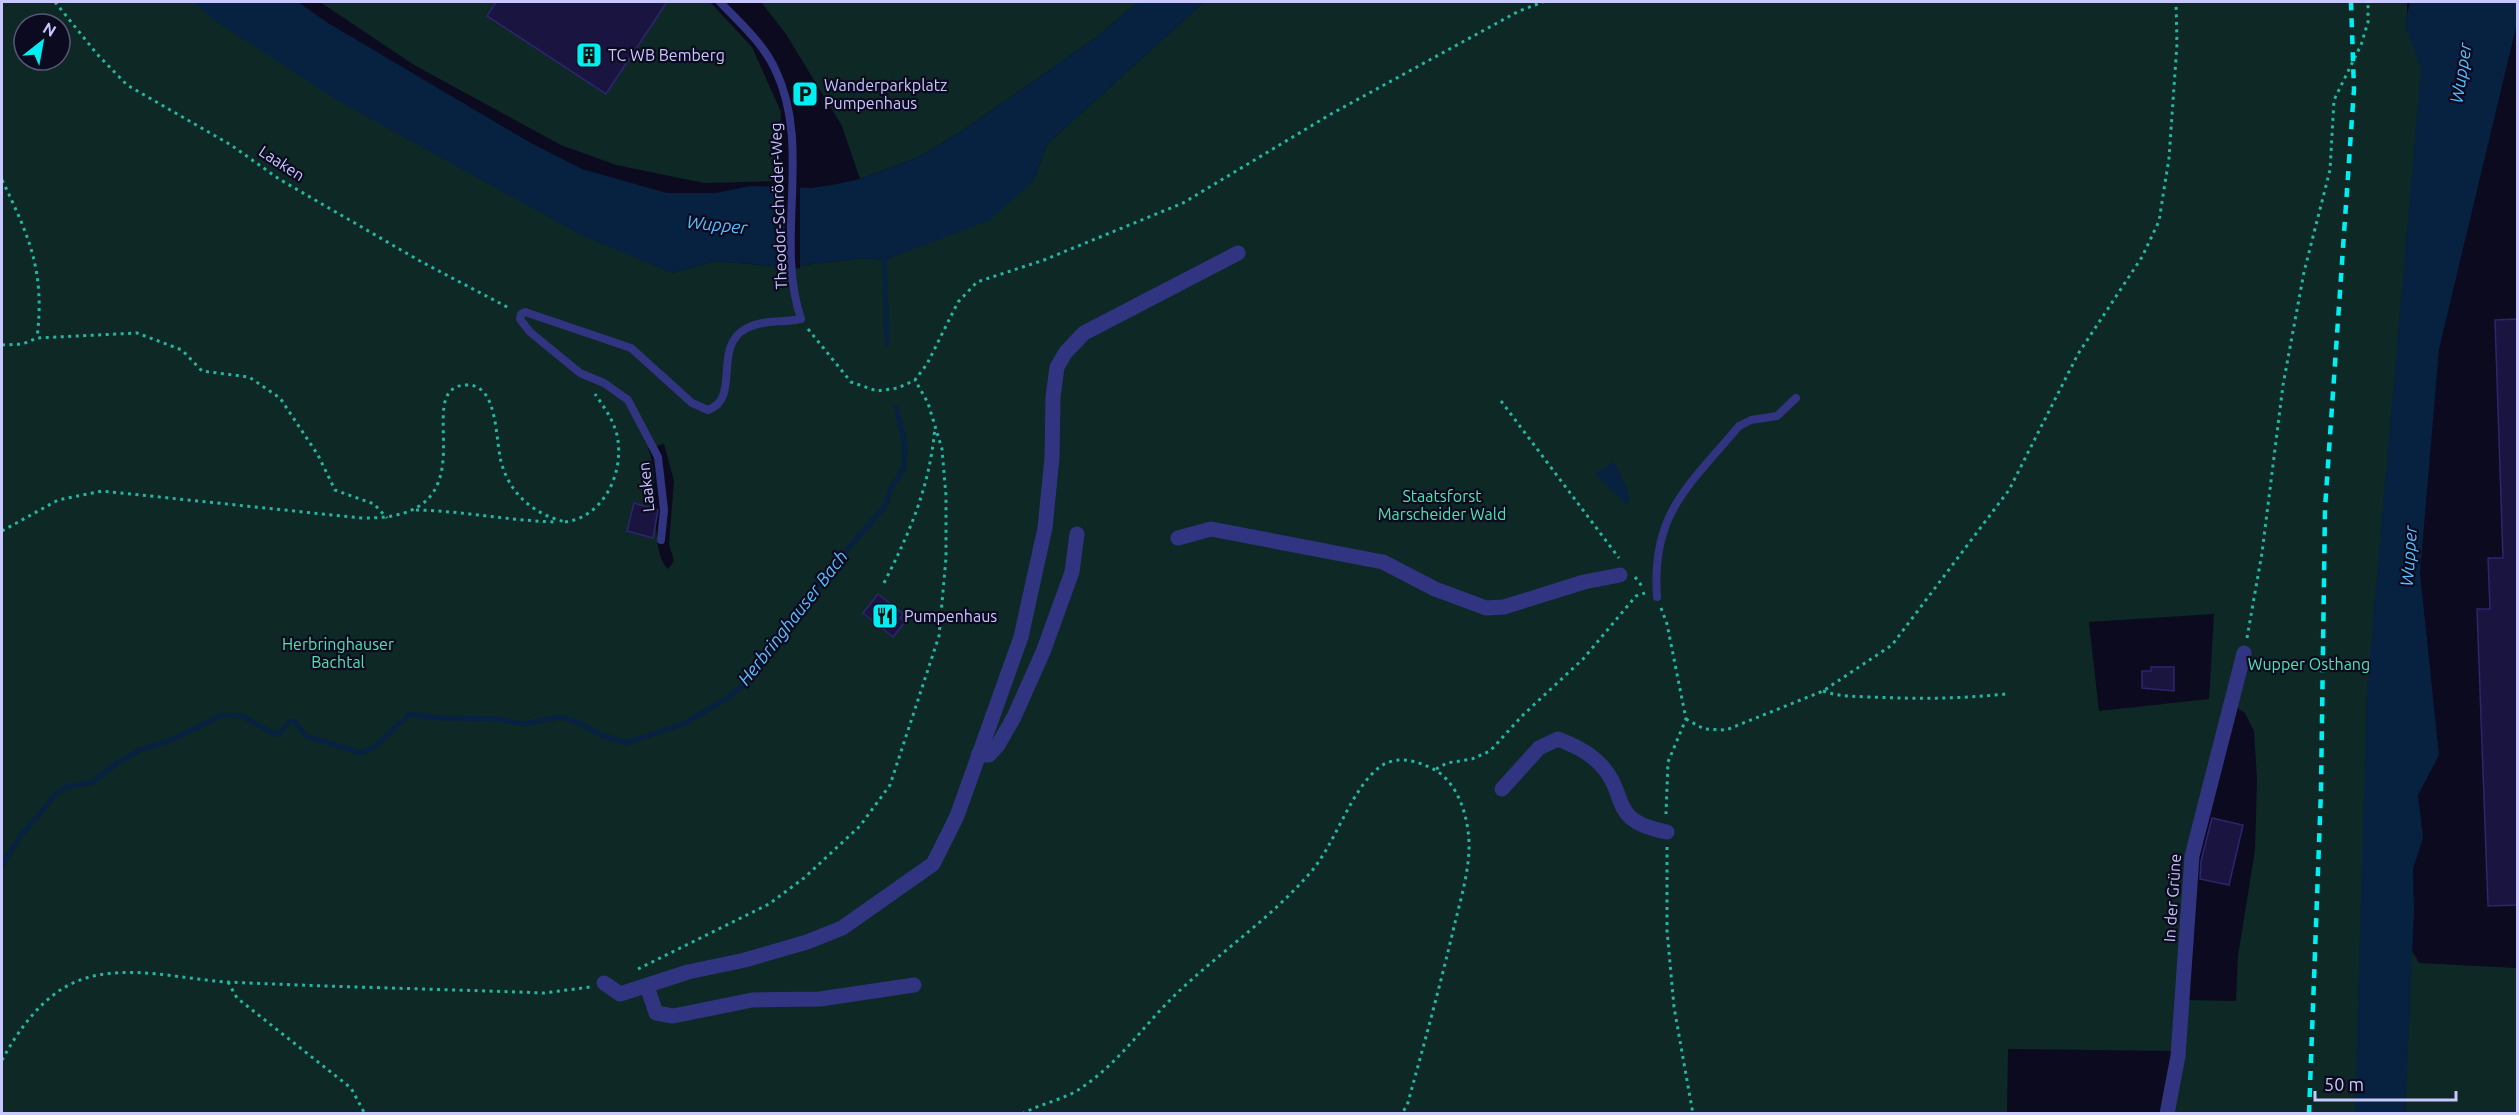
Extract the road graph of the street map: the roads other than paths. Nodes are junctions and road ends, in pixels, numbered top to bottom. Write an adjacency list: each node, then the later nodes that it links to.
1 (720, 2): 3 (lane, Theodor-Schröder-Weg)
2 (1238, 253): 11 (street)
3 (521, 314): 7 (lane, Laaken)
4 (1796, 398): 9 (lane)
5 (1077, 534): 11 (street)
6 (1178, 538): 8 (street)
7 (661, 540)
8 (1623, 568)
9 (1657, 597)
10 (2244, 653): 17 (street, In der Grüne)
11 (978, 755): 16 (street)
12 (1502, 789): 13 (street)
13 (1667, 832)
14 (604, 983): 16 (street)
15 (914, 985): 16 (street)
16 (647, 986)
17 (2167, 1113)

